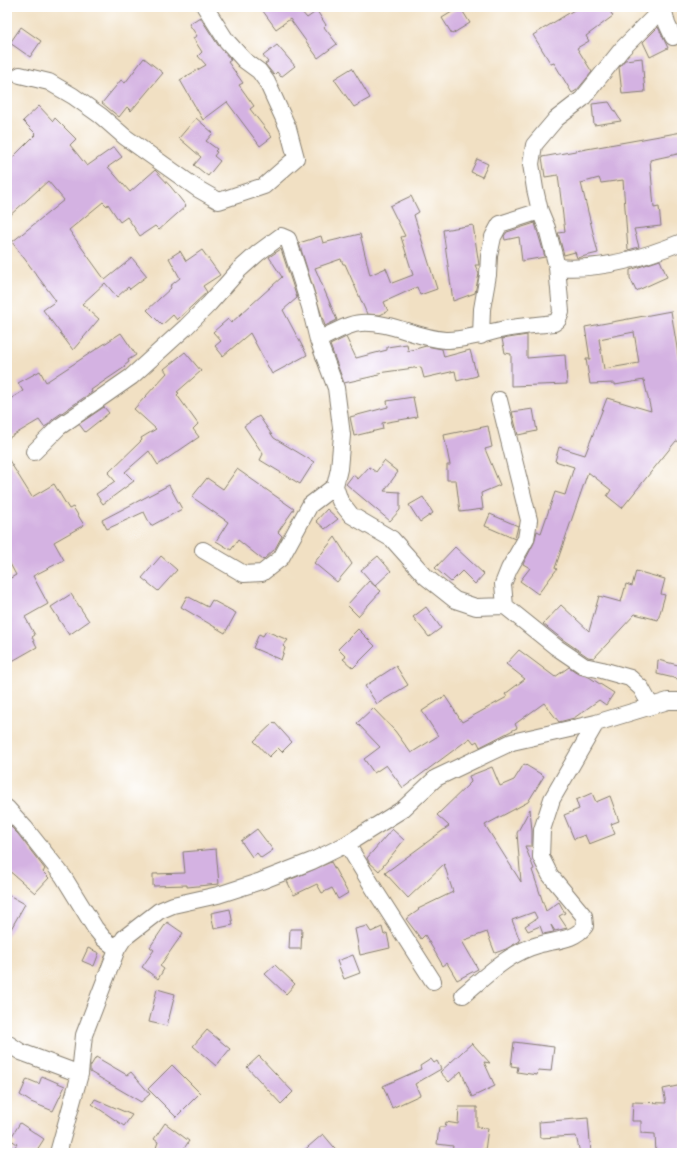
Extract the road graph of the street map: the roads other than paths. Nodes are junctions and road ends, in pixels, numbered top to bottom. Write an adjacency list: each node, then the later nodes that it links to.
1 (205, 7): 4 (street)
2 (663, 8): 3 (street); 5 (street)
3 (673, 37)
4 (20, 75)
5 (540, 211): 7 (street); 8 (street)
6 (682, 242): 7 (street)
7 (557, 267): 8 (street)
8 (481, 336): 9 (street)
9 (318, 340): 11 (street); 12 (street)
10 (499, 400): 14 (street)
11 (34, 452)
12 (335, 486): 13 (street); 14 (street)
13 (203, 550)
14 (505, 606): 16 (street)
15 (682, 701): 16 (street)
16 (651, 706): 17 (street)
17 (596, 723): 19 (street); 22 (street)
18 (7, 808): 20 (street)
19 (347, 844): 20 (street); 21 (street)
20 (117, 949): 24 (street)
21 (433, 981)
22 (463, 995)
23 (7, 1043): 24 (street)
24 (80, 1074): 25 (street)
25 (58, 1153)

